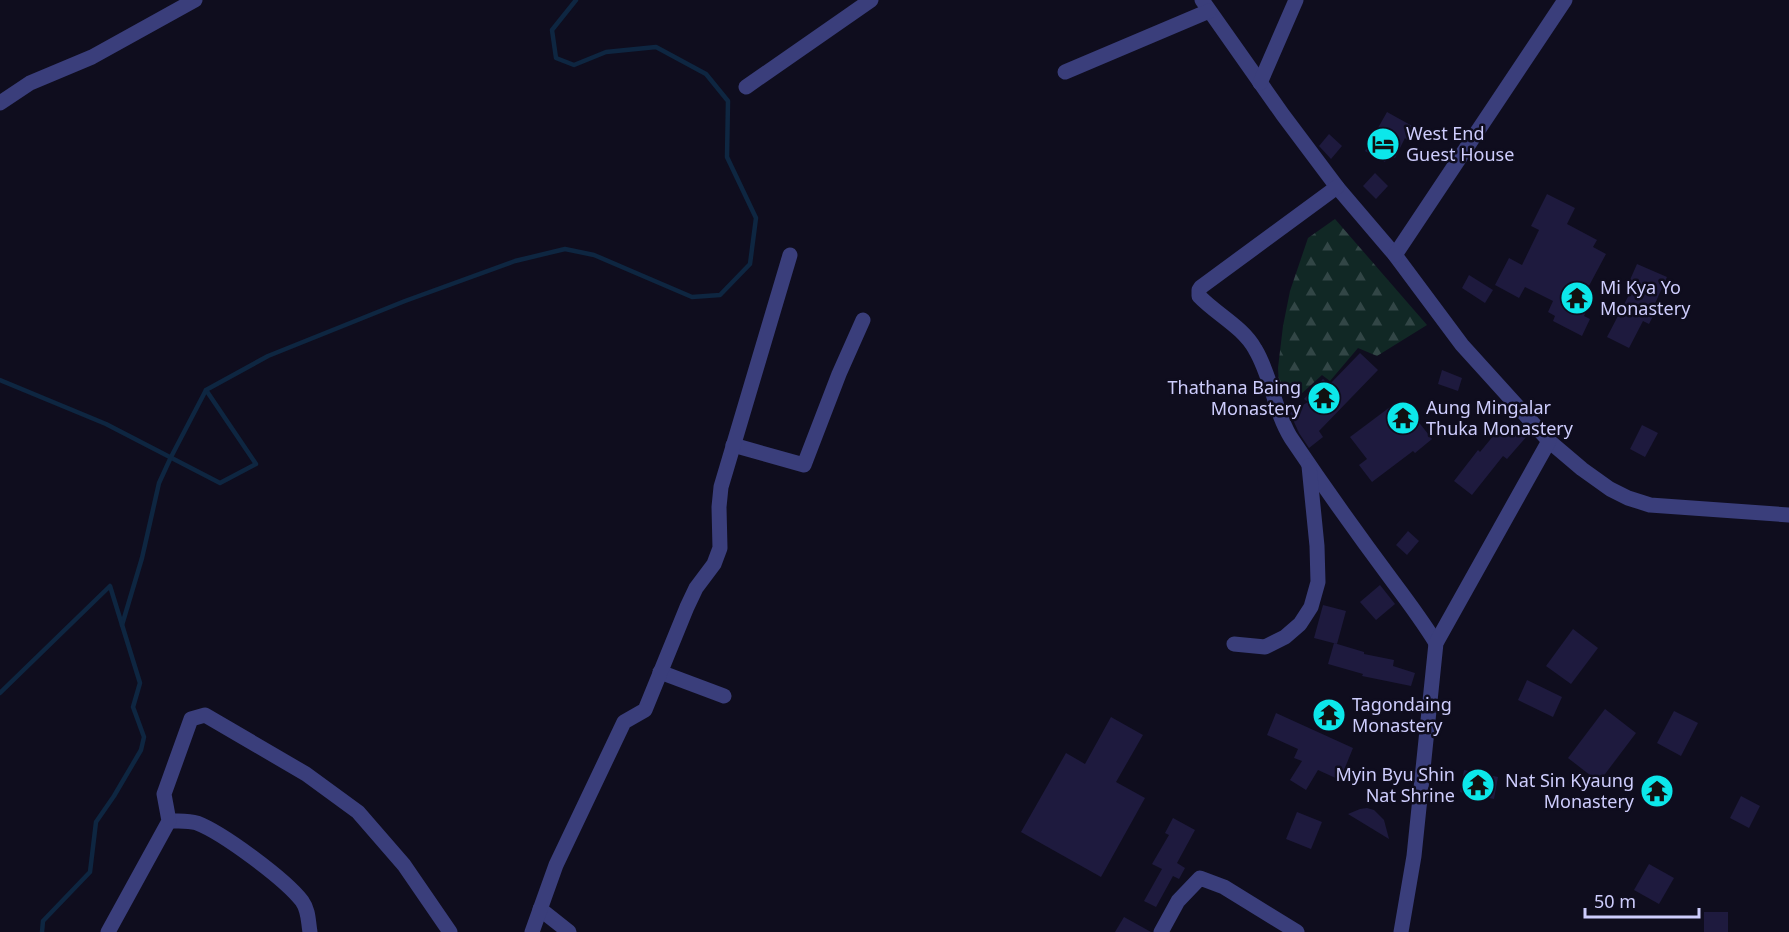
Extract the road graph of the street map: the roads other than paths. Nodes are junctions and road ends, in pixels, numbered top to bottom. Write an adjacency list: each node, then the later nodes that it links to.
1 (195, 0): 9 (street)
2 (871, 0): 8 (street)
3 (1296, 0): 7 (street)
4 (1565, 0): 12 (street)
5 (1205, 6): 6 (street); 7 (street)
6 (1065, 72)
7 (1260, 82): 10 (street)
8 (746, 87)
9 (0, 103)
10 (1337, 187): 12 (street); 16 (street)
11 (790, 255): 15 (street)
12 (1395, 255): 14 (street)
13 (863, 320): 15 (street)
14 (1549, 441): 17 (street); 18 (street)
15 (733, 445): 20 (street)
16 (1308, 463): 18 (street); 19 (street)
17 (1789, 515)
18 (1436, 643): 31 (street)
19 (1234, 644)
20 (660, 672): 21 (street); 23 (street)
21 (723, 696)
22 (169, 821): 24 (street); 25 (street); 26 (street)
23 (540, 909): 27 (street); 28 (street)
24 (108, 932)
25 (310, 932)
26 (450, 932)
27 (532, 932)
28 (569, 932)
29 (1161, 932): 30 (street)
30 (1297, 932)
31 (1401, 932)

